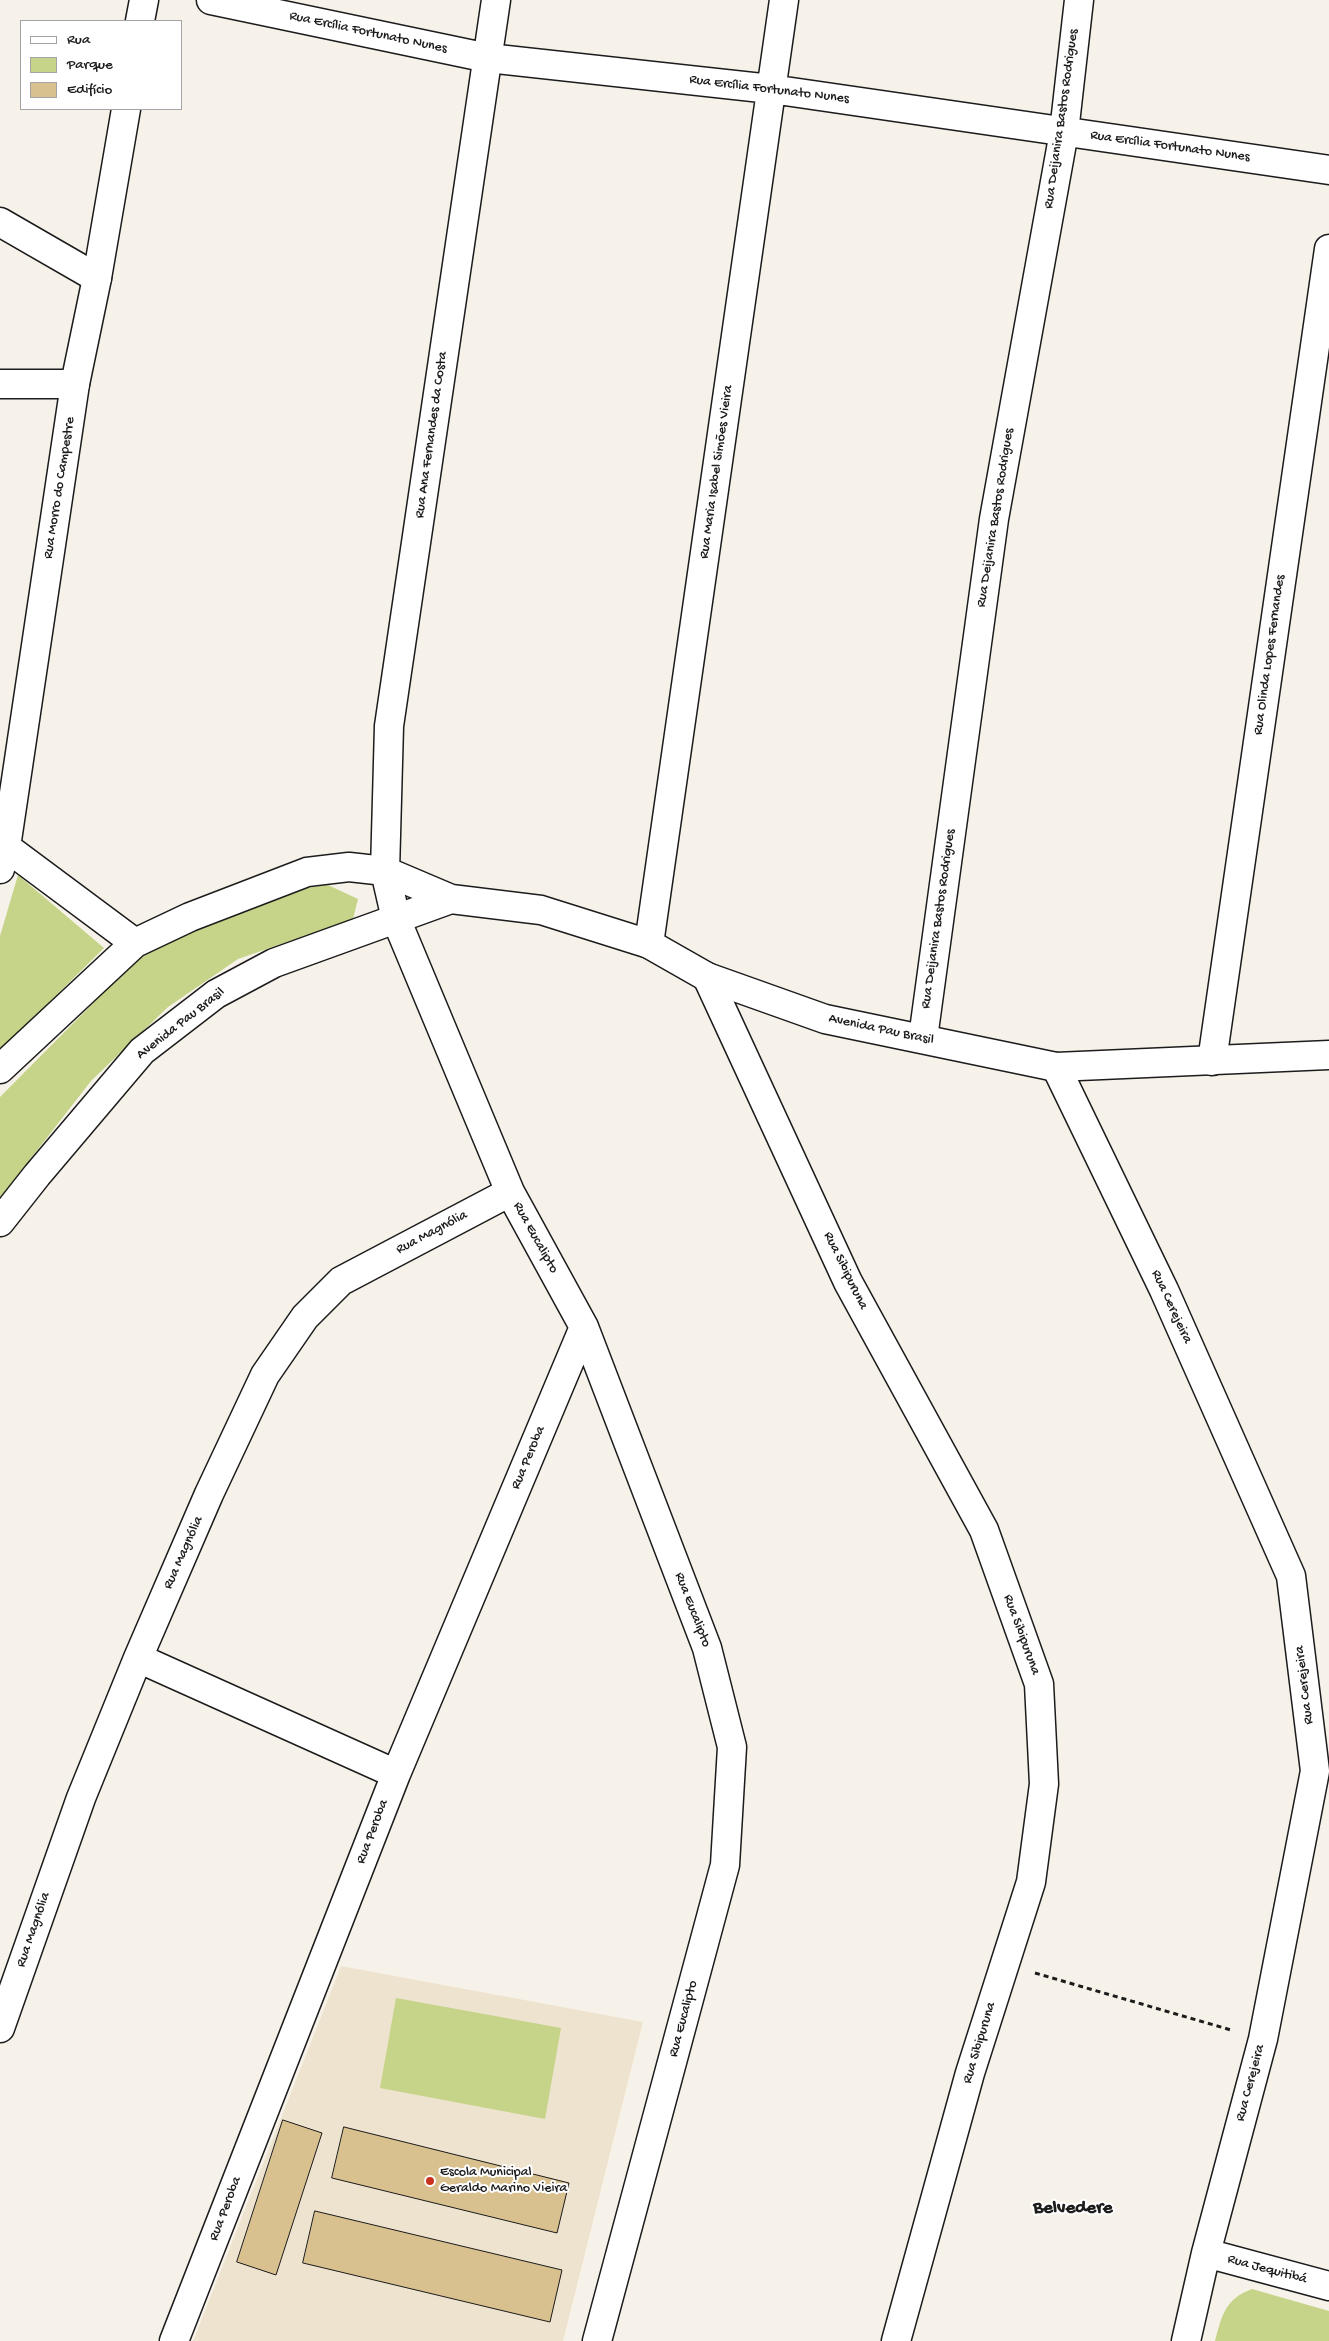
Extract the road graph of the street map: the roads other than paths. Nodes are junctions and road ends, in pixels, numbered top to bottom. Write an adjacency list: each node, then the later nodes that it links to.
1 (144, 0): 6 (street)
2 (211, 0): 7 (street, Rua Ercília Fortunato Nunes)
3 (496, 0): 7 (street, Rua Ana Fernandes da Costa)
4 (784, 0): 8 (street, Rua Maria Isabel Simões Vieira)
5 (1079, 0): 10 (street, Rua Deijanira Bastos Rodrigues)
6 (140, 20)
7 (488, 58): 8 (street, Rua Ercília Fortunato Nunes); 18 (street, Rua Ana Fernandes da Costa)
8 (772, 89): 10 (street, Rua Ercília Fortunato Nunes); 22 (street, Rua Maria Isabel Simões Vieira)
9 (126, 110): 14 (street, Rua Morro do Campestre)
10 (1064, 132): 11 (street, Rua Ercília Fortunato Nunes); 24 (street, Rua Deijanira Bastos Rodrigues)
11 (1329, 170)
12 (0, 222): 14 (street)
13 (1329, 249): 26 (street, Rua Olinda Lopes Fernandes)
14 (97, 278): 16 (street, Rua Morro do Campestre)
15 (0, 384): 16 (street)
16 (75, 384): 17 (street, Rua Morro do Campestre)
17 (3, 858): 21 (street)
18 (385, 870): 19 (street, Avenida Pau Brasil); 20 (street, Rua Ana Fernandes da Costa); 21 (street, Avenida Pau Brasil)
19 (451, 899): 20 (street, Avenida Pau Brasil); 22 (street, Avenida Pau Brasil)
20 (396, 919): 29 (street, Rua Eucalipto); 30 (street, Avenida Pau Brasil)
21 (134, 944): 28 (street, Avenida Pau Brasil)
22 (649, 944): 23 (street, Avenida Pau Brasil)
23 (707, 977): 24 (street, Avenida Pau Brasil); 39 (street, Rua Sibipuruna)
24 (923, 1038): 27 (street, Avenida Pau Brasil)
25 (1329, 1055): 26 (street, Avenida Pau Brasil)
26 (1212, 1061): 27 (street, Avenida Pau Brasil)
27 (1056, 1067): 35 (street, Rua Cerejeira)
28 (0, 1069)
29 (510, 1192): 31 (street, Rua Eucalipto); 32 (street, Rua Magnólia)
30 (0, 1222)
31 (584, 1327): 33 (street, Rua Peroba); 38 (street, Rua Eucalipto)
32 (138, 1658): 33 (street); 34 (street, Rua Magnólia)
33 (396, 1774): 37 (street, Rua Peroba)
34 (0, 2028)
35 (1206, 2253): 36 (street, Rua Jequitibá); 40 (street, Rua Cerejeira)
36 (1329, 2286)
37 (174, 2341)
38 (597, 2341)
39 (896, 2341)
40 (1186, 2341)

